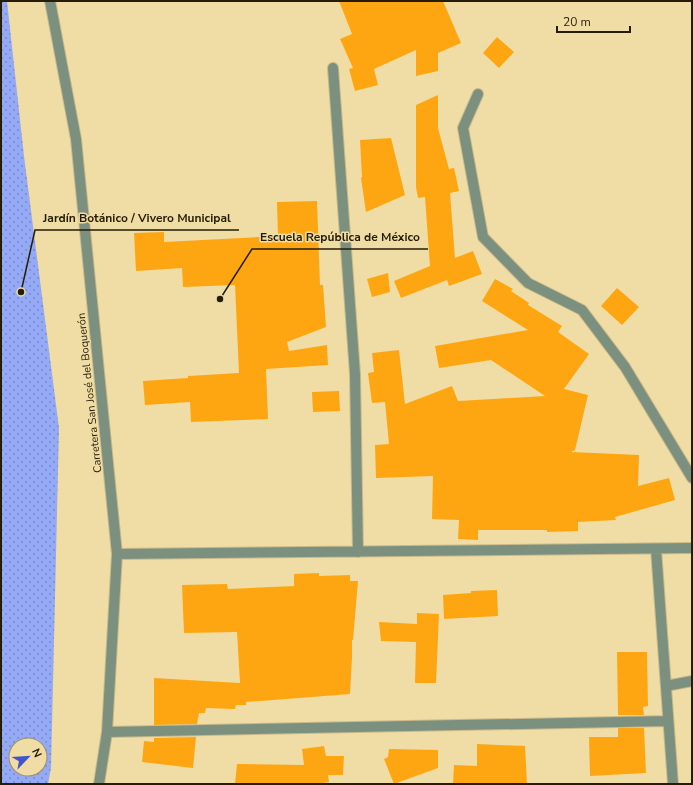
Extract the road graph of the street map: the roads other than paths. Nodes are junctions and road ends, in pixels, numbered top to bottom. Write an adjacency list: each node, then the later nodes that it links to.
1 (50, 1): 8 (street, Carretera San José del Boquerón)
2 (333, 68): 7 (street)
3 (478, 94): 4 (street)
4 (692, 478)
5 (692, 548): 6 (street)
6 (656, 549): 7 (street); 10 (street)
7 (358, 552): 8 (street)
8 (117, 554): 12 (street, Carretera San José del Boquerón)
9 (692, 681): 10 (street)
10 (666, 686): 11 (street)
11 (668, 721): 12 (street); 14 (street)
12 (107, 732): 13 (street, Carretera San José del Boquerón)
13 (99, 784)
14 (673, 784)

